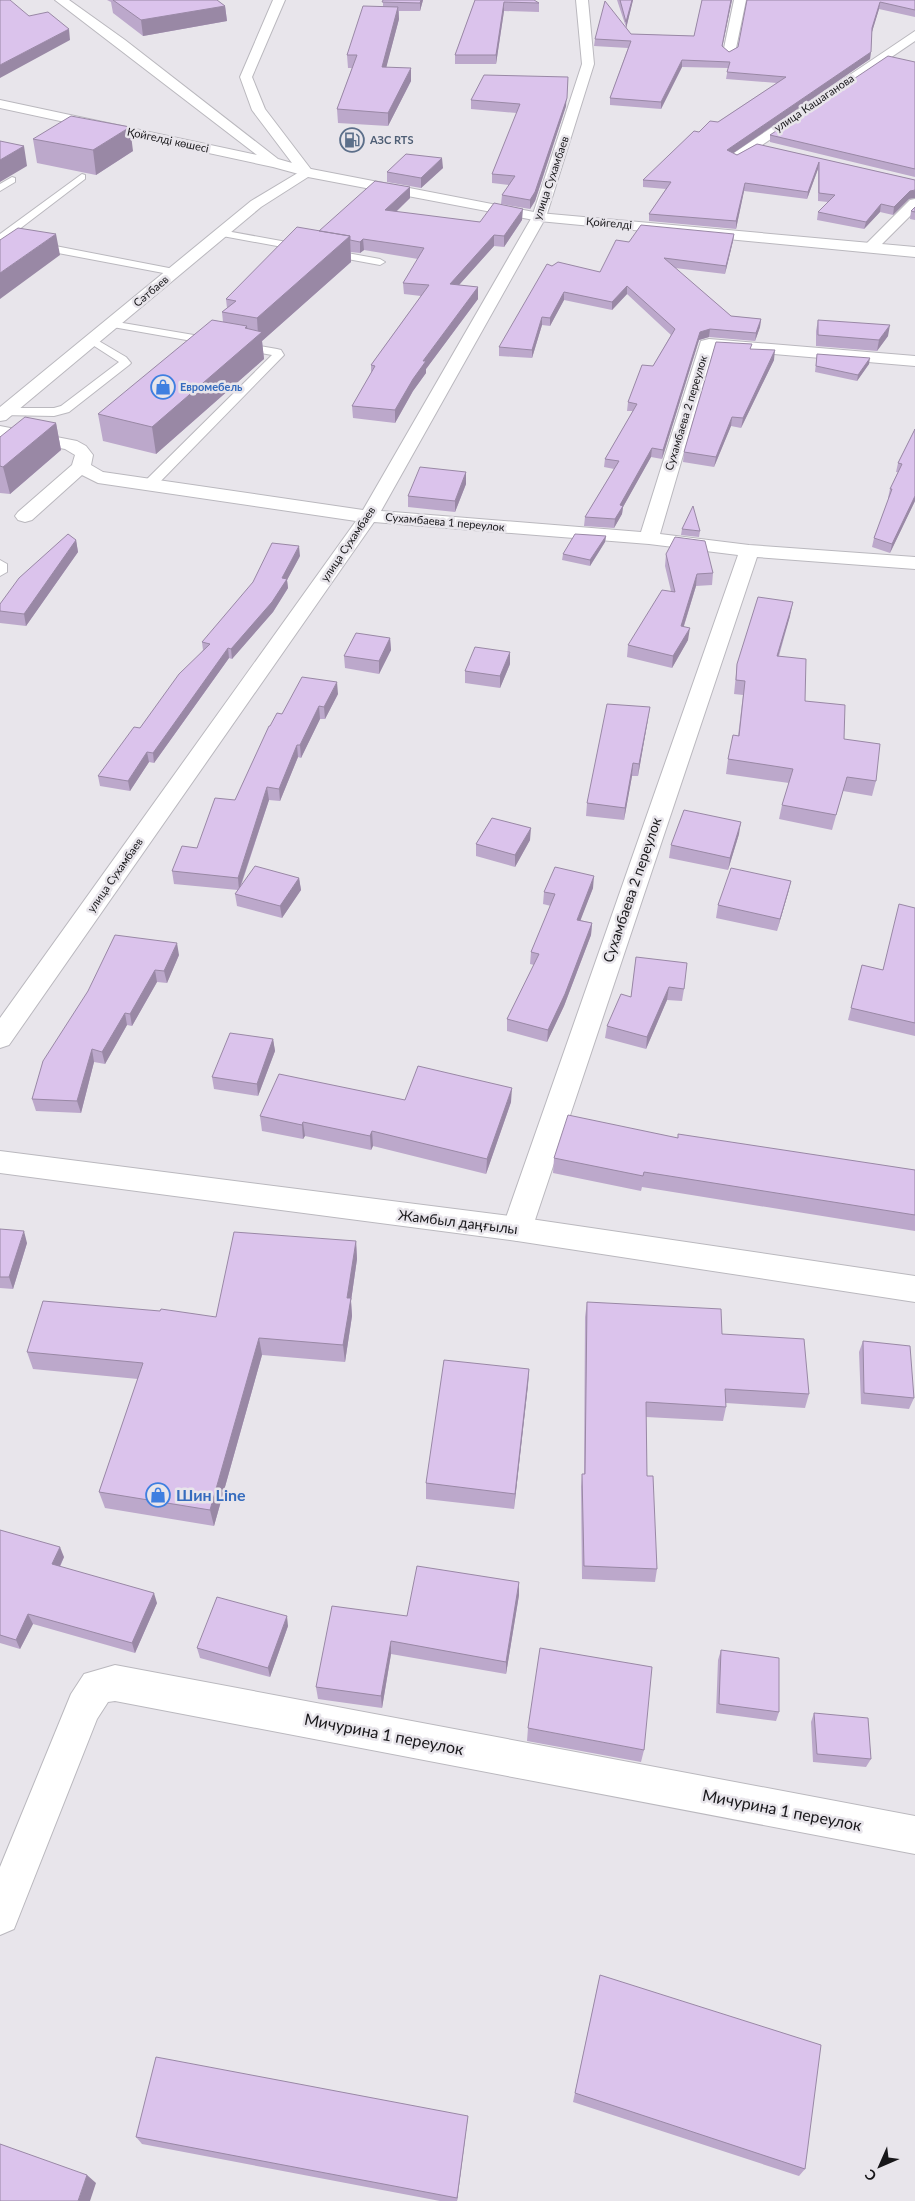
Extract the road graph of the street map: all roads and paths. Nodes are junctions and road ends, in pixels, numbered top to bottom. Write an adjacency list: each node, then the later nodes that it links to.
1 (62, 0): 11 (street)
2 (279, 0): 12 (street)
3 (582, 0): 17 (street, улица Сухамбаев)
4 (740, 0): 6 (street)
5 (915, 35): 8 (street, улица Кашаганова)
6 (729, 53)
7 (0, 104): 11 (street, Қойгелді көшесі)
8 (754, 144): 9 (street); 10 (street, улица Кашаганова)
9 (773, 148)
10 (735, 157)
11 (276, 163): 12 (street, Қойгелді көшесі)
12 (306, 172): 17 (street, Қойгелді); 18 (street, Сәтбаев)
13 (82, 178): 19 (lane)
14 (12, 180): 15 (lane)
15 (0, 188)
16 (915, 203): 20 (street)
17 (539, 217): 20 (street, Қойгелді); 32 (street, улица Сухамбаев)
18 (221, 233): 22 (lane); 23 (street, Сәтбаев)
19 (0, 238): 23 (lane)
20 (870, 248): 21 (street, Қойгелді)
21 (915, 252)
22 (380, 262)
23 (174, 272): 24 (street, Сәтбаев)
24 (111, 324): 25 (street, Сәтбаев); 30 (lane)
25 (92, 340): 27 (street, Сәтбаев); 27 (lane)
26 (915, 361): 33 (street, Сухамбаева 2 переулок)
27 (3, 414)
28 (0, 431): 29 (street)
29 (81, 467): 30 (street, Сухамбаева 1 переулок); 31 (street)
30 (148, 486): 32 (street, Сухамбаева 1 переулок)
31 (25, 516)
32 (369, 516): 33 (street, Сухамбаева 1 переулок); 38 (street, улица Сухамбаев)
33 (649, 538): 34 (street, Сухамбаева 1 переулок)
34 (749, 551): 35 (street, Сухамбаева 1 переулок); 40 (street, Сухамбаева 2 переулок)
35 (912, 557)
36 (0, 564): 37 (lane)
37 (0, 572)
38 (0, 1038)
39 (0, 1162): 40 (street, Жамбыл даңғылы)
40 (517, 1229): 41 (street, Жамбыл даңғылы)
41 (915, 1289)
42 (915, 1835): 43 (street, Мичурина 1 переулок)
43 (0, 1915)

